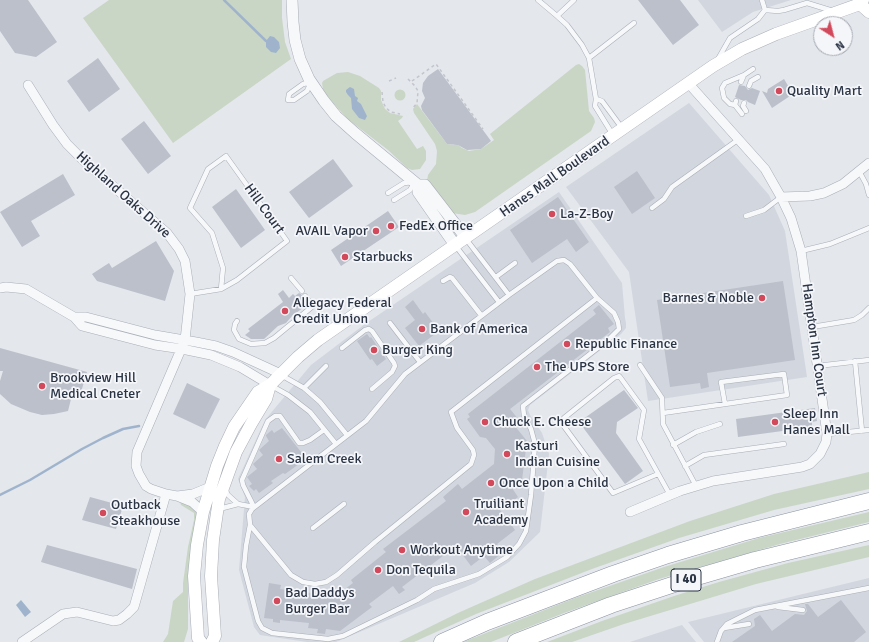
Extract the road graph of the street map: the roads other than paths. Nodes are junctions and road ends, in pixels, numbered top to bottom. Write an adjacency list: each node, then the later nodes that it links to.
1 (292, 0): 15 (street)
2 (538, 0): 8 (lane)
3 (574, 0): 8 (lane)
4 (762, 0): 6 (lane)
5 (863, 4): 7 (main road, Hanes Mall Boulevard)
6 (765, 10): 7 (lane); 11 (lane)
7 (838, 12): 11 (main road, Hanes Mall Boulevard)
8 (557, 16): 10 (lane)
9 (634, 23): 10 (lane)
10 (589, 58): 20 (lane)
11 (713, 66): 17 (main road, Hanes Mall Boulevard)
12 (753, 69): 13 (lane)
13 (744, 75): 16 (lane); 23 (lane)
14 (758, 77): 19 (lane)
15 (311, 82): 15 (lane); 28 (street)
16 (741, 82)
17 (689, 84): 24 (main road, Hanes Mall Boulevard); 25 (street, Hampton Inn Court)
18 (28, 85): 46 (street, Highland Oaks Drive)
19 (749, 86)
20 (596, 99): 24 (lane); 24 (lane)
21 (744, 103): 22 (lane)
22 (746, 111)
23 (742, 114)
24 (618, 133): 36 (main road, Hanes Mall Boulevard)
25 (739, 139): 31 (street, Hampton Inn Court); 33 (lane)
26 (869, 163): 27 (street)
27 (859, 171): 30 (lane); 31 (street)
28 (416, 183): 29 (lane); 32 (lane); 36 (street); 37 (street)
29 (388, 193)
30 (869, 195)
31 (781, 197): 34 (lane); 38 (street, Hampton Inn Court)
32 (394, 200)
33 (652, 208)
34 (746, 216)
35 (869, 228): 38 (lane)
36 (466, 238): 37 (main road, Hanes Mall Boulevard); 40 (lane)
37 (456, 245): 50 (lane); 64 (main road, Hanes Mall Boulevard)
38 (801, 251): 55 (street, Hampton Inn Court)
39 (515, 263): 40 (lane)
40 (496, 277): 47 (lane)
41 (291, 278): 45 (lane)
42 (443, 281): 52 (lane)
43 (0, 288): 56 (street)
44 (221, 289): 44 (lane, Hill Court); 46 (lane, Hill Court)
45 (302, 291)
46 (190, 294): 56 (street, Highland Oaks Drive)
47 (509, 294): 49 (lane); 50 (lane)
48 (305, 296): 53 (lane)
49 (597, 298): 94 (lane); 94 (lane)
50 (499, 302): 52 (lane)
51 (869, 308): 55 (lane)
52 (481, 315): 60 (lane)
53 (237, 321)
54 (390, 323): 60 (lane)
55 (812, 327): 63 (street, Hampton Inn Court)
56 (184, 345): 64 (street); 65 (street); 84 (street, Highland Oaks Drive)
57 (342, 348): 67 (lane)
58 (869, 360): 59 (lane)
59 (855, 361): 63 (lane); 73 (lane)
60 (420, 362): 75 (lane)
61 (640, 364): 69 (lane)
62 (326, 366): 66 (lane)
63 (818, 366): 74 (street, Hampton Inn Court)
64 (280, 374): 65 (main road, Hanes Mall Boulevard); 66 (lane)
65 (270, 385): 71 (lane); 81 (main road, Hanes Mall Boulevard); 83 (main road, Hanes Mall Boulevard)
66 (304, 388): 75 (lane)
67 (372, 389)
68 (725, 404): 68 (lane); 69 (lane)
69 (663, 413): 78 (lane)
70 (720, 424): 78 (lane)
71 (324, 430): 76 (lane); 90 (lane)
72 (869, 430): 73 (lane)
73 (862, 431): 74 (lane)
74 (827, 434): 82 (street, Hampton Inn Court)
75 (347, 435): 76 (lane)
76 (336, 444): 90 (lane)
77 (784, 444): 79 (lane)
78 (673, 445): 79 (lane)
79 (685, 466): 82 (lane)
80 (658, 474): 80 (lane); 85 (lane)
81 (223, 486): 88 (lane); 91 (main road, Hanes Mall Boulevard)
82 (696, 486): 85 (street, Hampton Inn Court)
83 (210, 487): 86 (street, Highland Oaks Drive); 92 (main road, Hanes Mall Boulevard)
84 (166, 494): 86 (street, Highland Oaks Drive); 102 (street)
85 (670, 495): 93 (street, Hampton Inn Court)
86 (177, 496): 92 (street, Highland Oaks Drive)
87 (869, 501): 105 (highway, I 40)
88 (238, 504): 90 (lane); 91 (lane)
89 (344, 504): 95 (lane)
90 (254, 507): 94 (lane)
91 (217, 510): 104 (main road, Hanes Mall Boulevard)
92 (203, 512): 103 (main road, Hanes Mall Boulevard)
93 (630, 512)
94 (250, 525)
95 (313, 528)
96 (869, 532): 106 (highway, I 40)
97 (869, 588): 98 (lane)
98 (772, 607): 99 (lane); 101 (lane)
99 (803, 610)
100 (750, 624): 101 (lane)
101 (724, 628): 107 (lane)
102 (22, 642)
103 (201, 642)
104 (212, 642)
105 (442, 642)
106 (516, 642)
107 (718, 642)

